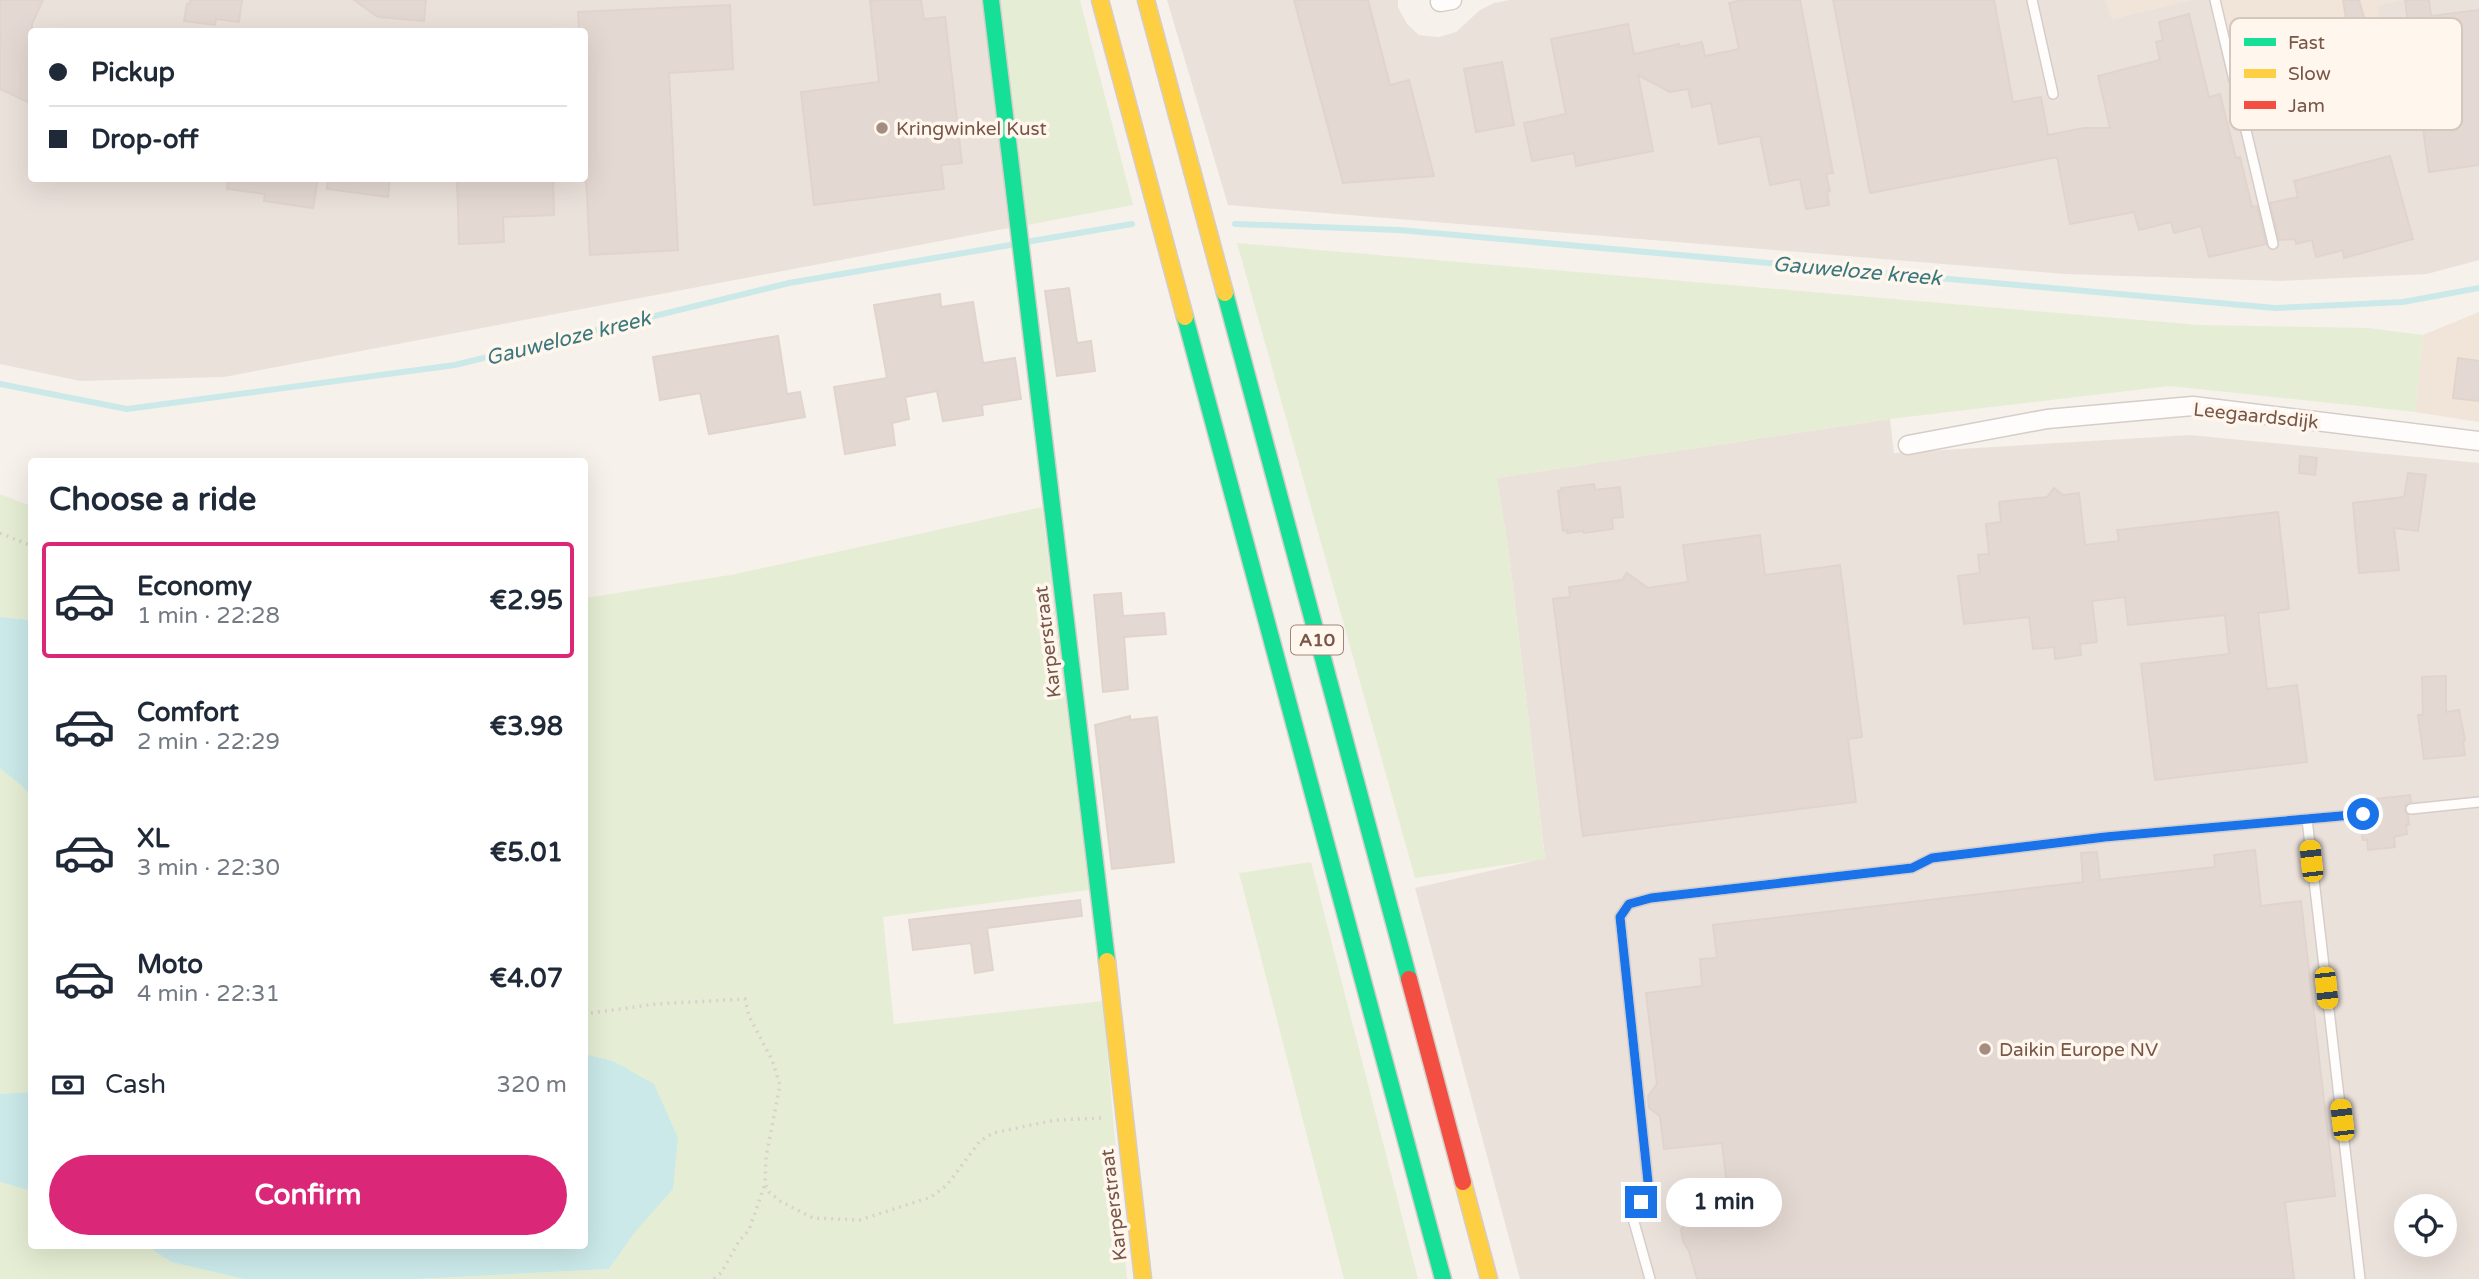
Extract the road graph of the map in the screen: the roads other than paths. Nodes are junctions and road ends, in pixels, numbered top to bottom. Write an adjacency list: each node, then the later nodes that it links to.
1 (991, 0): 16 (main road, Karperstraat)
2 (1100, 0): 17 (main road, A10)
3 (1146, 0): 18 (main road, A10)
4 (2032, 0): 7 (lane)
5 (2215, 0): 6 (lane)
6 (2230, 63)
7 (2053, 94)
8 (2246, 130): 9 (lane)
9 (2273, 244)
10 (2479, 441): 11 (street, Leegaardsdijk)
11 (1908, 444)
12 (2479, 802): 13 (lane)
13 (2412, 809)
14 (2363, 814): 15 (lane)
15 (2307, 819): 19 (lane); 20 (lane)
16 (1143, 1279)
17 (1443, 1279)
18 (1489, 1279)
19 (1650, 1279)
20 (2360, 1279)

